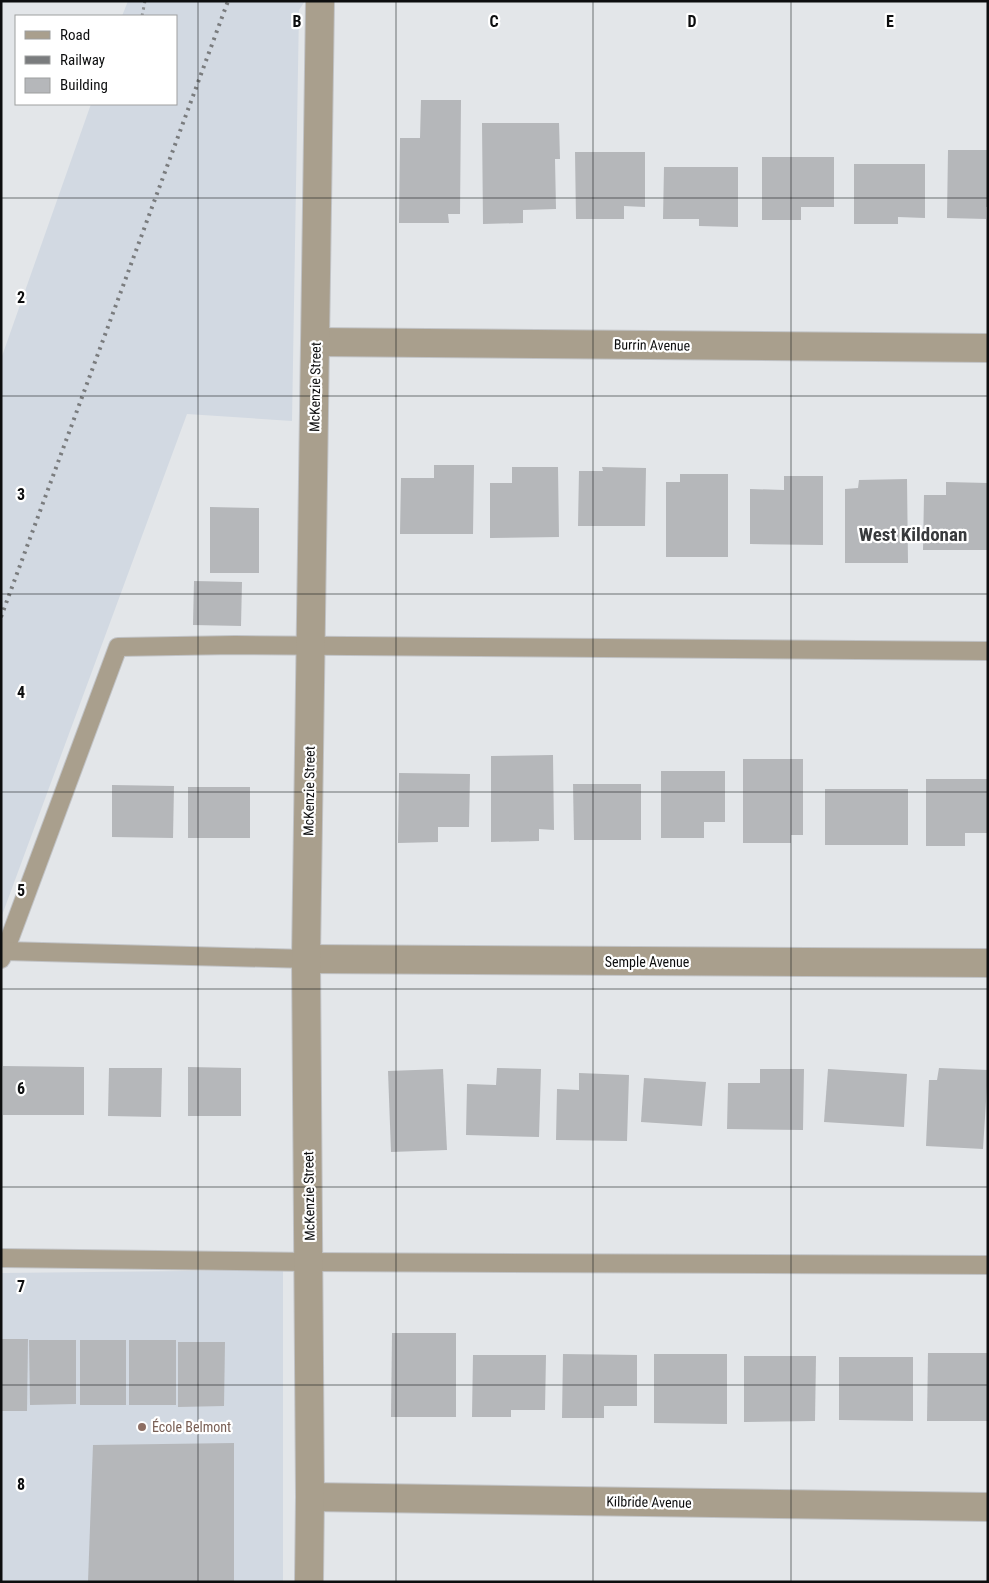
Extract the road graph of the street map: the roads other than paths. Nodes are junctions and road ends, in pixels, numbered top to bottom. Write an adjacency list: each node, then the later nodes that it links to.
1 (320, 1): 2 (street, McKenzie Street)
2 (316, 342): 3 (street, Burrin Avenue); 4 (street, McKenzie Street)
3 (988, 348)
4 (311, 645): 5 (lane); 6 (lane); 7 (street, McKenzie Street)
5 (988, 651)
6 (3, 955): 7 (lane)
7 (306, 959): 8 (street, Semple Avenue); 10 (street, McKenzie Street)
8 (988, 963)
9 (1, 1258): 10 (lane)
10 (309, 1262): 11 (lane); 12 (street, McKenzie Street)
11 (988, 1265)
12 (310, 1497): 13 (street, Kilbride Avenue); 14 (street, McKenzie Street)
13 (988, 1507)
14 (309, 1582)

